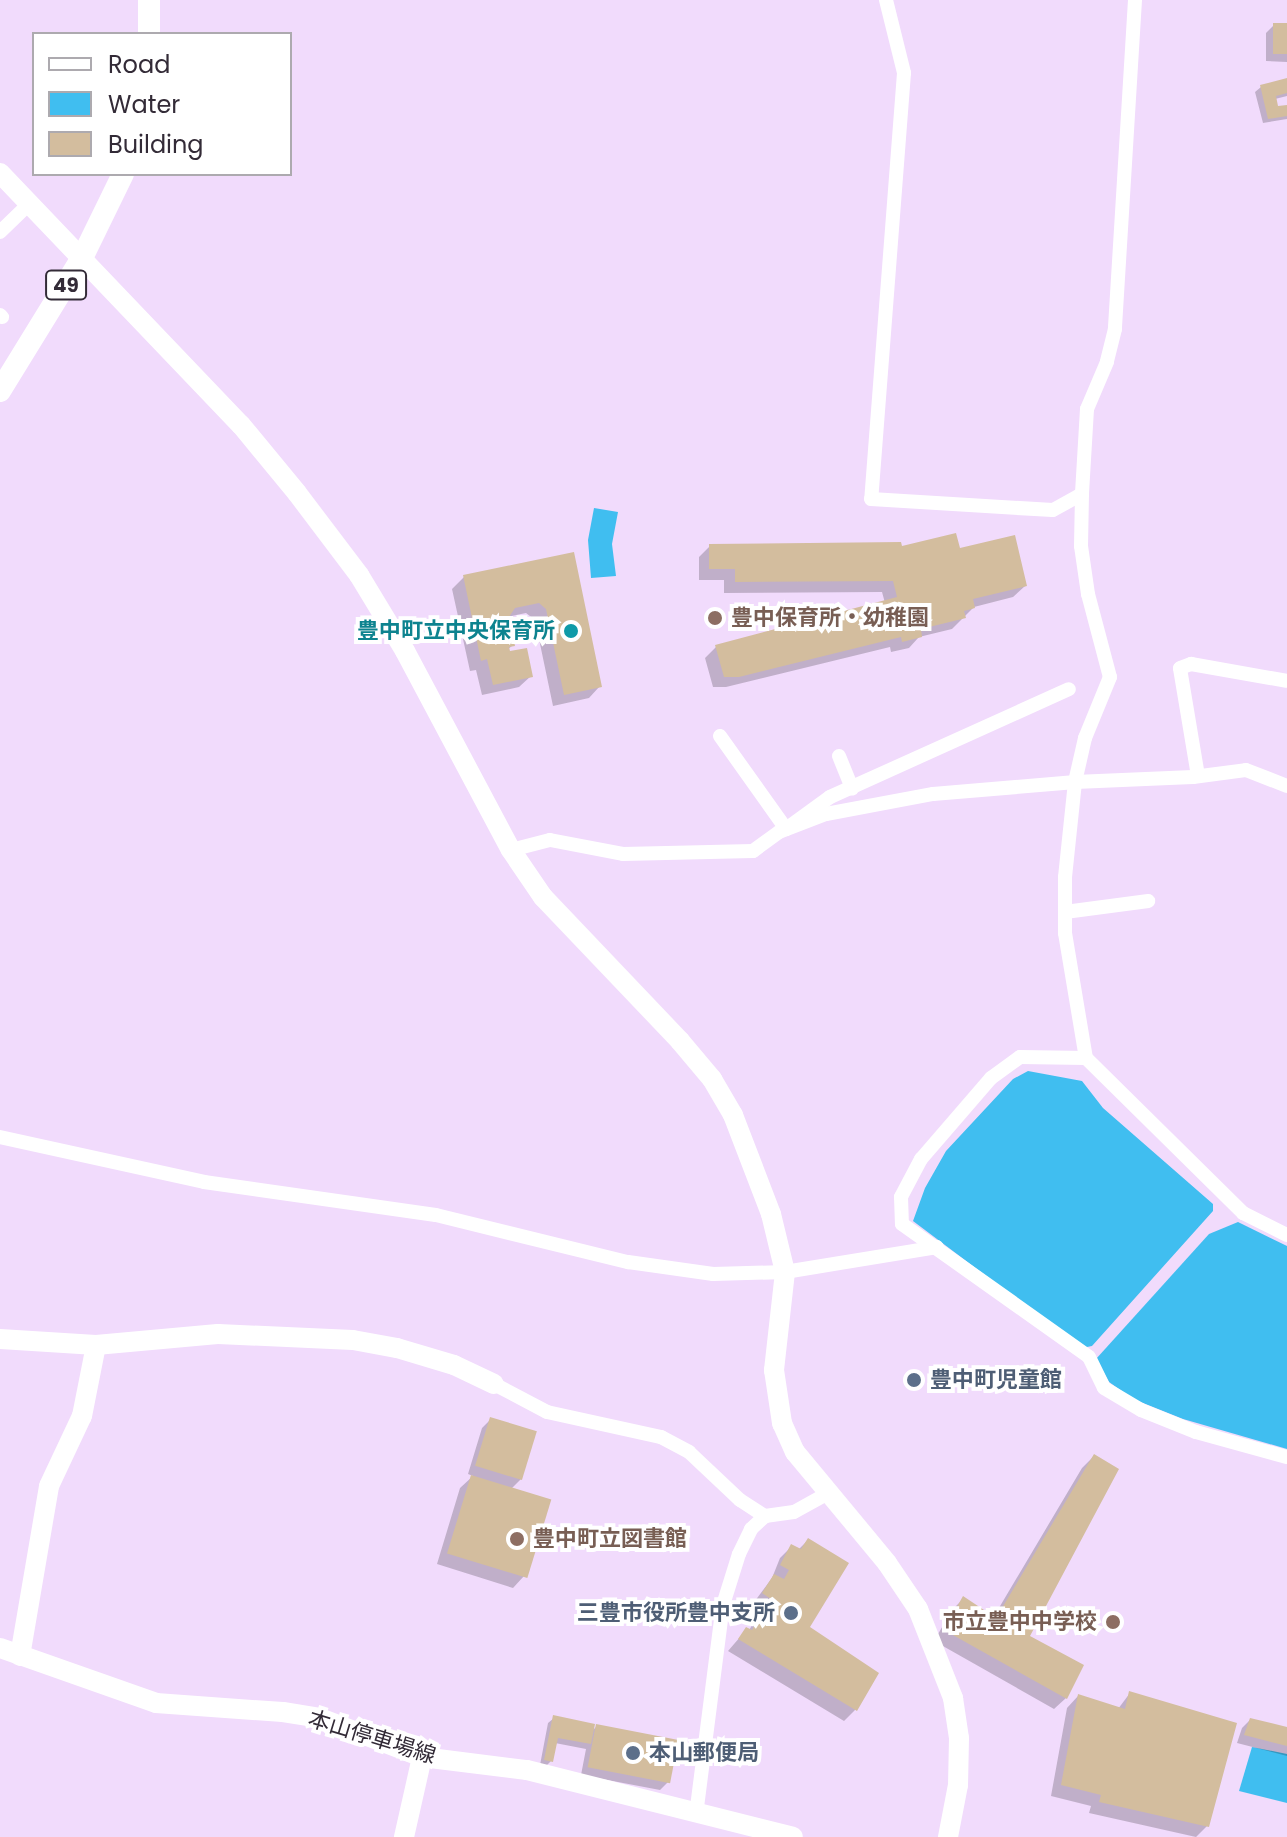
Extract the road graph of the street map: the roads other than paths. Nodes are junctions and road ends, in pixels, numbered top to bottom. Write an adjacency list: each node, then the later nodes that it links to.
1 (149, 0): 4 (main road)
2 (886, 0): 11 (street)
3 (1135, 0): 11 (street)
4 (149, 32)
5 (0, 173): 7 (street)
6 (122, 176): 9 (main road, 49)
7 (30, 203): 8 (street); 9 (street)
8 (0, 232)
9 (83, 256): 10 (main road, 49); 21 (street)
10 (0, 391)
11 (1082, 494): 17 (street)
12 (1287, 681): 16 (street)
13 (1069, 689): 19 (street)
14 (720, 736): 20 (street)
15 (839, 756): 19 (street)
16 (1198, 776): 17 (street); 18 (street)
17 (1075, 782): 20 (street); 23 (street)
18 (1287, 786)
19 (852, 788): 20 (street)
20 (786, 829): 21 (street)
21 (511, 850): 28 (street)
22 (1148, 901): 23 (street)
23 (1065, 912): 24 (street)
24 (1086, 1058): 26 (street); 27 (street)
25 (0, 1137): 28 (street)
26 (1287, 1235)
27 (937, 1247): 28 (street); 32 (street)
28 (785, 1272): 33 (street)
29 (0, 1339): 30 (street)
30 (96, 1345): 31 (street); 36 (street)
31 (494, 1384): 34 (street)
32 (1287, 1457)
33 (828, 1493): 34 (street); 41 (street)
34 (765, 1516): 38 (street)
35 (0, 1648): 36 (street, 本山停車場線)
36 (20, 1656): 37 (street, 本山停車場線)
37 (422, 1757): 38 (street, 本山停車場線); 39 (street)
38 (696, 1815): 40 (street, 本山停車場線)
39 (404, 1837)
40 (793, 1837)
41 (948, 1837)

